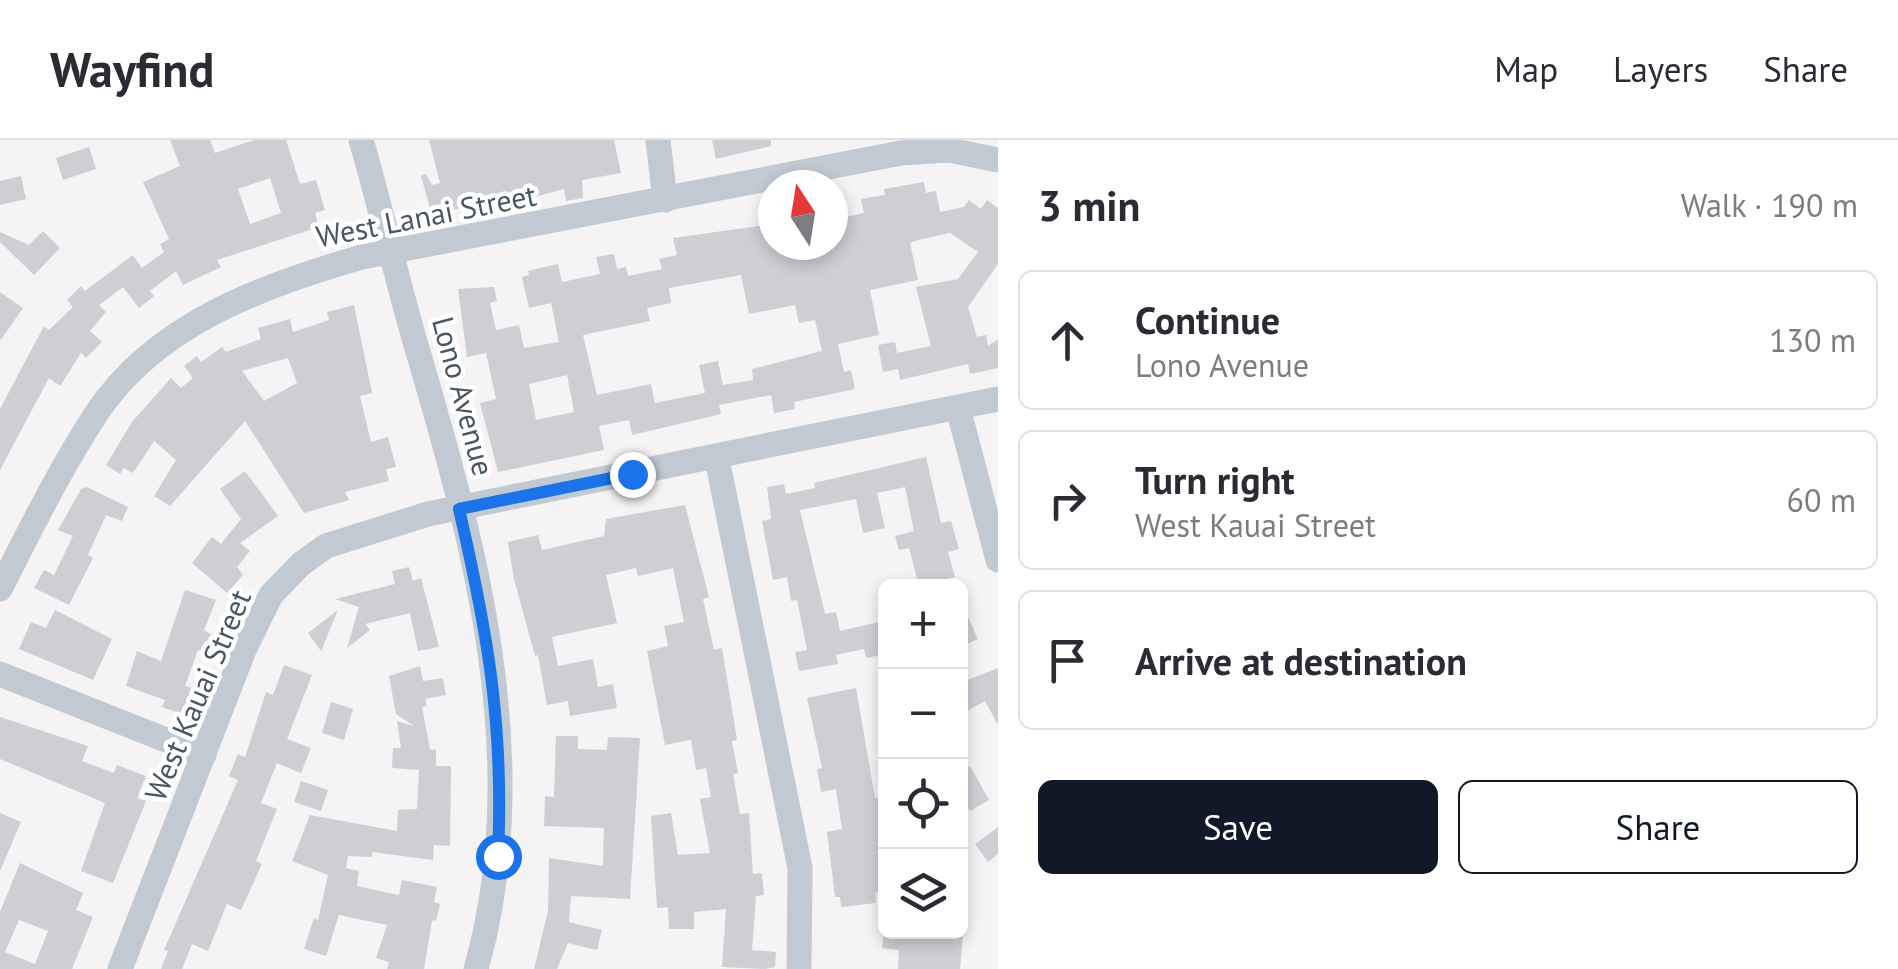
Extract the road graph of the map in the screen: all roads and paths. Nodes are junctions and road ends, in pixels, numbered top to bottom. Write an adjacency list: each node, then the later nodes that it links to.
1 (361, 140): 6 (street, Lono Avenue)
2 (658, 140): 5 (street)
3 (950, 145): 4 (street, West Lanai Street); 5 (street, West Lanai Street)
4 (998, 160)
5 (665, 200): 6 (street, West Lanai Street)
6 (393, 253): 10 (street, Lono Avenue); 12 (street, West Lanai Street)
7 (998, 399): 8 (street, West Kauai Street)
8 (958, 408): 9 (street, West Kauai Street); 11 (street)
9 (718, 459): 10 (street, West Kauai Street); 17 (street)
10 (459, 509): 14 (street, West Kauai Street); 16 (street, Lono Avenue)
11 (998, 560)
12 (0, 589)
13 (0, 674): 14 (street)
14 (204, 755): 15 (street, West Kauai Street)
15 (120, 969)
16 (476, 969)
17 (799, 969)

